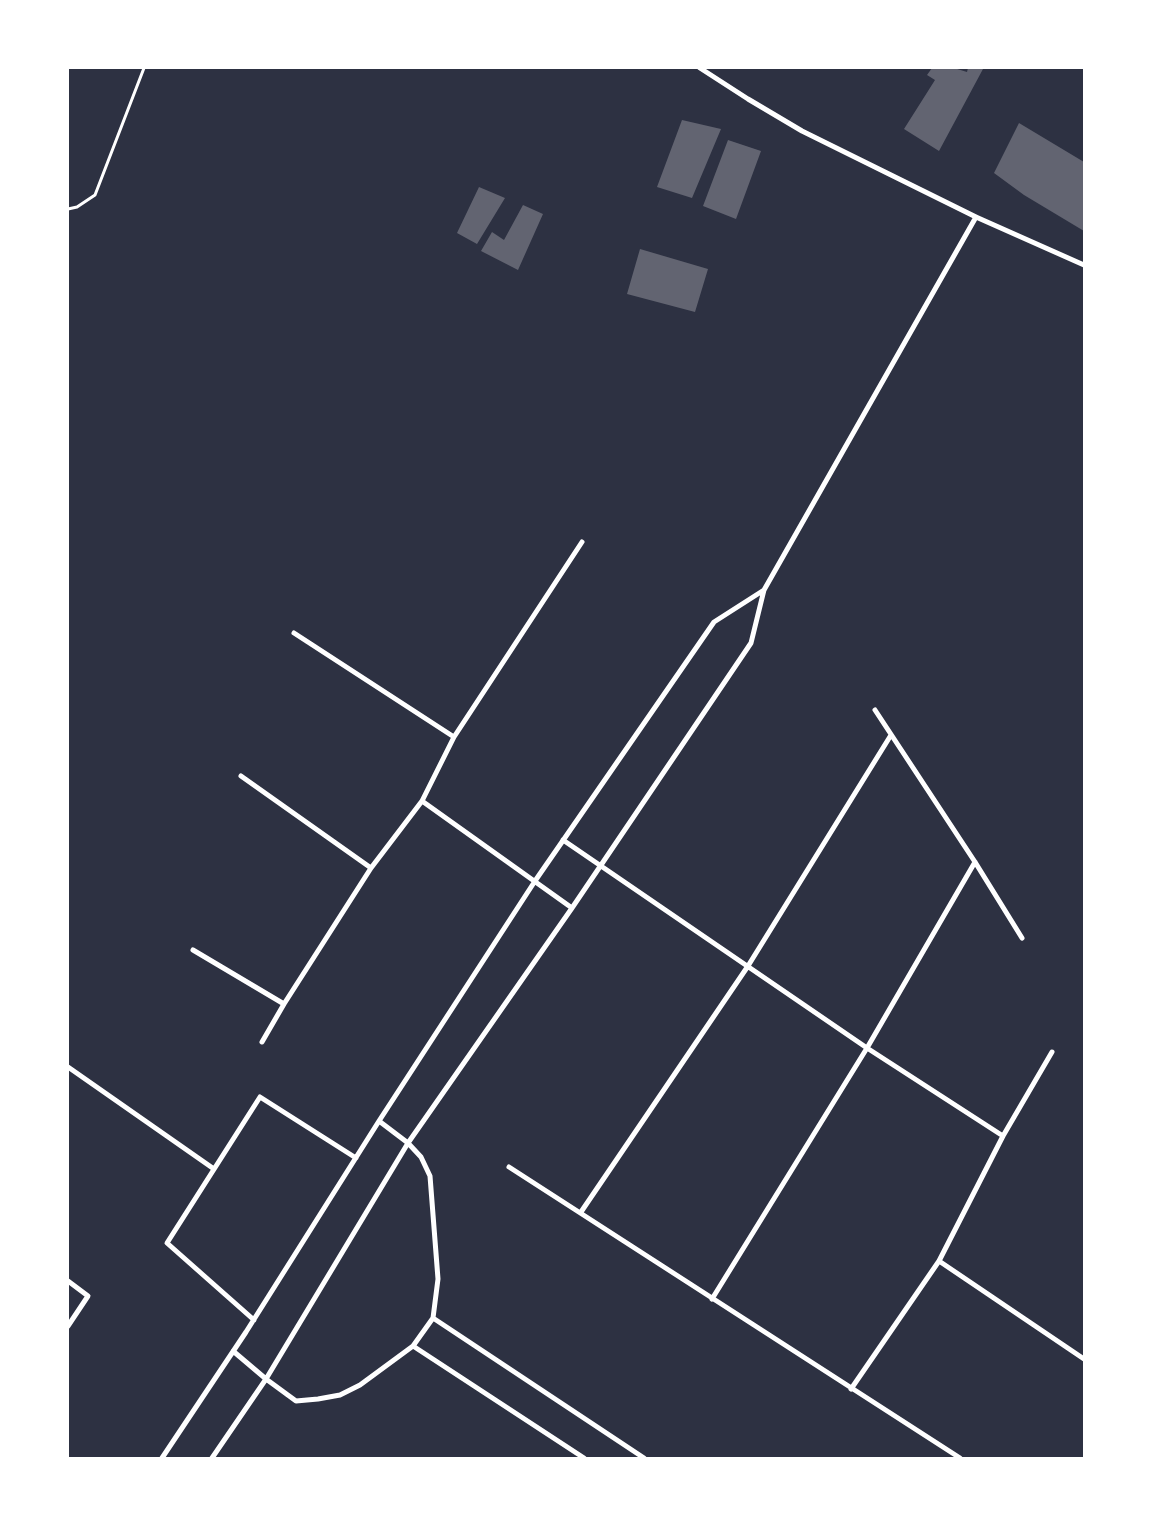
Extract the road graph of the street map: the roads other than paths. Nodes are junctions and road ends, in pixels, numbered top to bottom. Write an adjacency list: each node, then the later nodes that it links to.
1 (700, 68): 2 (street)
2 (976, 217): 3 (street); 5 (street)
3 (1084, 265)
4 (582, 542): 9 (street)
5 (764, 590): 12 (street); 14 (street)
6 (294, 634): 9 (street)
7 (875, 710): 8 (street)
8 (891, 735): 13 (street); 20 (street)
9 (454, 737): 11 (street)
10 (241, 776): 15 (street)
11 (422, 801): 15 (street); 16 (street)
12 (563, 840): 14 (street); 16 (street)
13 (975, 862): 18 (street); 23 (street)
14 (600, 865): 17 (street); 20 (street)
15 (371, 868): 21 (street)
16 (535, 881): 17 (street); 26 (street)
17 (572, 908): 28 (street)
18 (1022, 938)
19 (193, 950): 21 (street)
20 (748, 966): 23 (street); 32 (street)
21 (284, 1004): 22 (street)
22 (262, 1042)
23 (867, 1048): 27 (street); 35 (street)
24 (1052, 1052): 27 (street)
25 (68, 1067): 31 (street)
26 (379, 1121): 28 (street); 29 (street)
27 (1003, 1136): 33 (street)
28 (408, 1143): 36 (street); 42 (street)
29 (356, 1158): 31 (street); 37 (street)
30 (509, 1167): 32 (street)
31 (214, 1169): 37 (street)
32 (581, 1212): 35 (street)
33 (939, 1261): 41 (street); 43 (street)
34 (68, 1281): 38 (street)
35 (712, 1299): 43 (street)
36 (432, 1318): 39 (street); 47 (street)
37 (254, 1320): 40 (street)
38 (68, 1326)
39 (413, 1346): 42 (street); 46 (street)
40 (233, 1351): 42 (street); 44 (street)
41 (1084, 1359)
42 (266, 1379): 45 (street)
43 (851, 1389): 48 (street)
44 (162, 1458)
45 (212, 1458)
46 (584, 1458)
47 (644, 1458)
48 (960, 1458)

